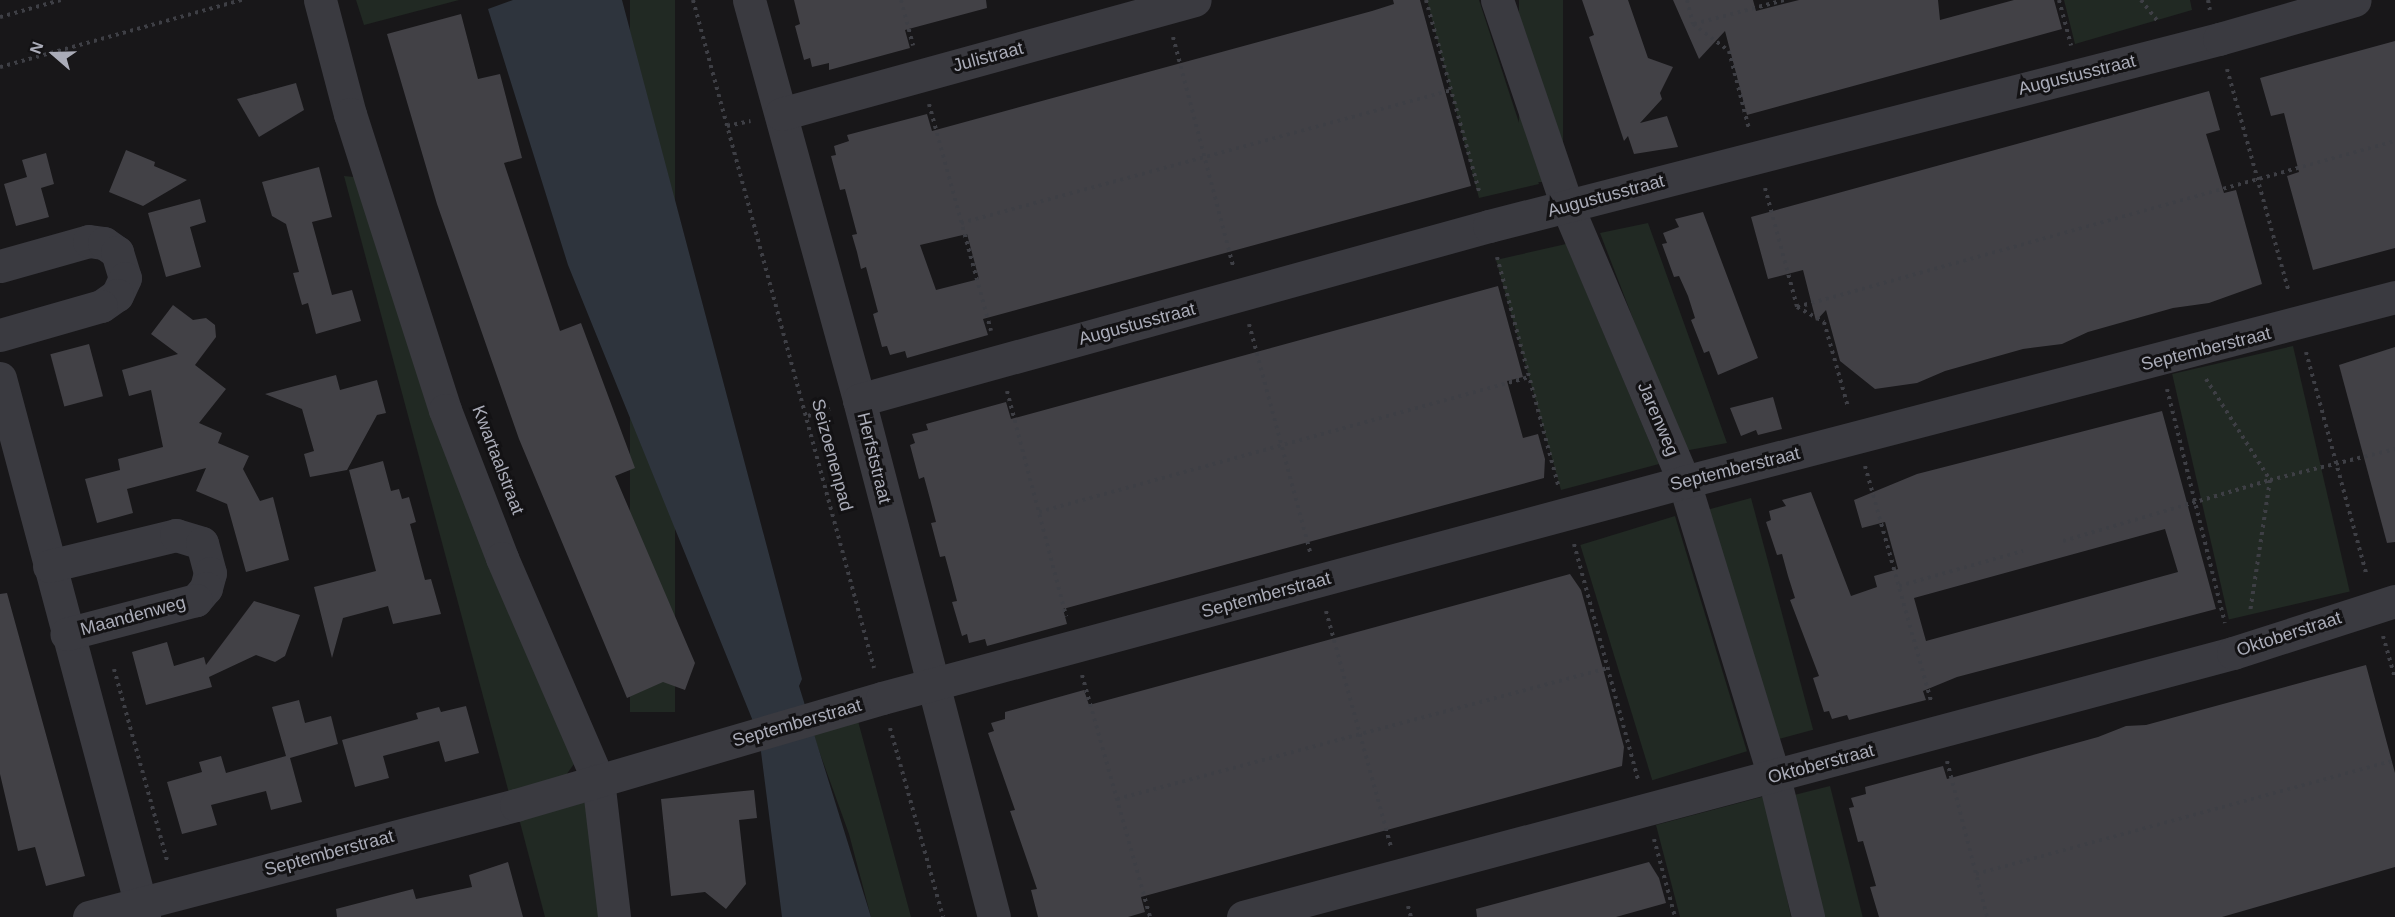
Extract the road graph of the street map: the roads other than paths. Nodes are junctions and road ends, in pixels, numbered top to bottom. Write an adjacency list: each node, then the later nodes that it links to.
1 (320, 0): 19 (street, Kwartaalstraat)
2 (749, 0): 6 (street, Herfststraat)
3 (1497, 0): 7 (street, Jarenweg)
4 (2355, 0): 7 (street, Augustusstraat)
5 (1180, 4): 6 (street, Julistraat)
6 (781, 114): 12 (street, Herfststraat)
7 (1567, 206): 12 (street, Augustusstraat); 13 (street, Jarenweg)
8 (0, 266): 10 (street)
9 (2395, 297): 13 (street, Septemberstraat)
10 (0, 335)
11 (0, 378): 14 (street, Maandenweg)
12 (859, 400): 17 (street, Herfststraat)
13 (1684, 482): 17 (street, Septemberstraat); 18 (street, Jarenweg)
14 (49, 566): 16 (street, Maandenweg); 16 (street, Maandenweg)
15 (2395, 601): 18 (street, Oktoberstraat)
16 (66, 634): 20 (street, Maandenweg)
17 (931, 686): 19 (street, Septemberstraat); 23 (street, Herfststraat)
18 (1774, 777): 24 (street, Oktoberstraat); 25 (street, Jarenweg)
19 (598, 780): 20 (street, Septemberstraat); 22 (street, Kwartaalstraat)
20 (142, 910): 21 (street, Septemberstraat)
21 (89, 917)
22 (614, 917)
23 (994, 917)
24 (1243, 917)
25 (1808, 917)

